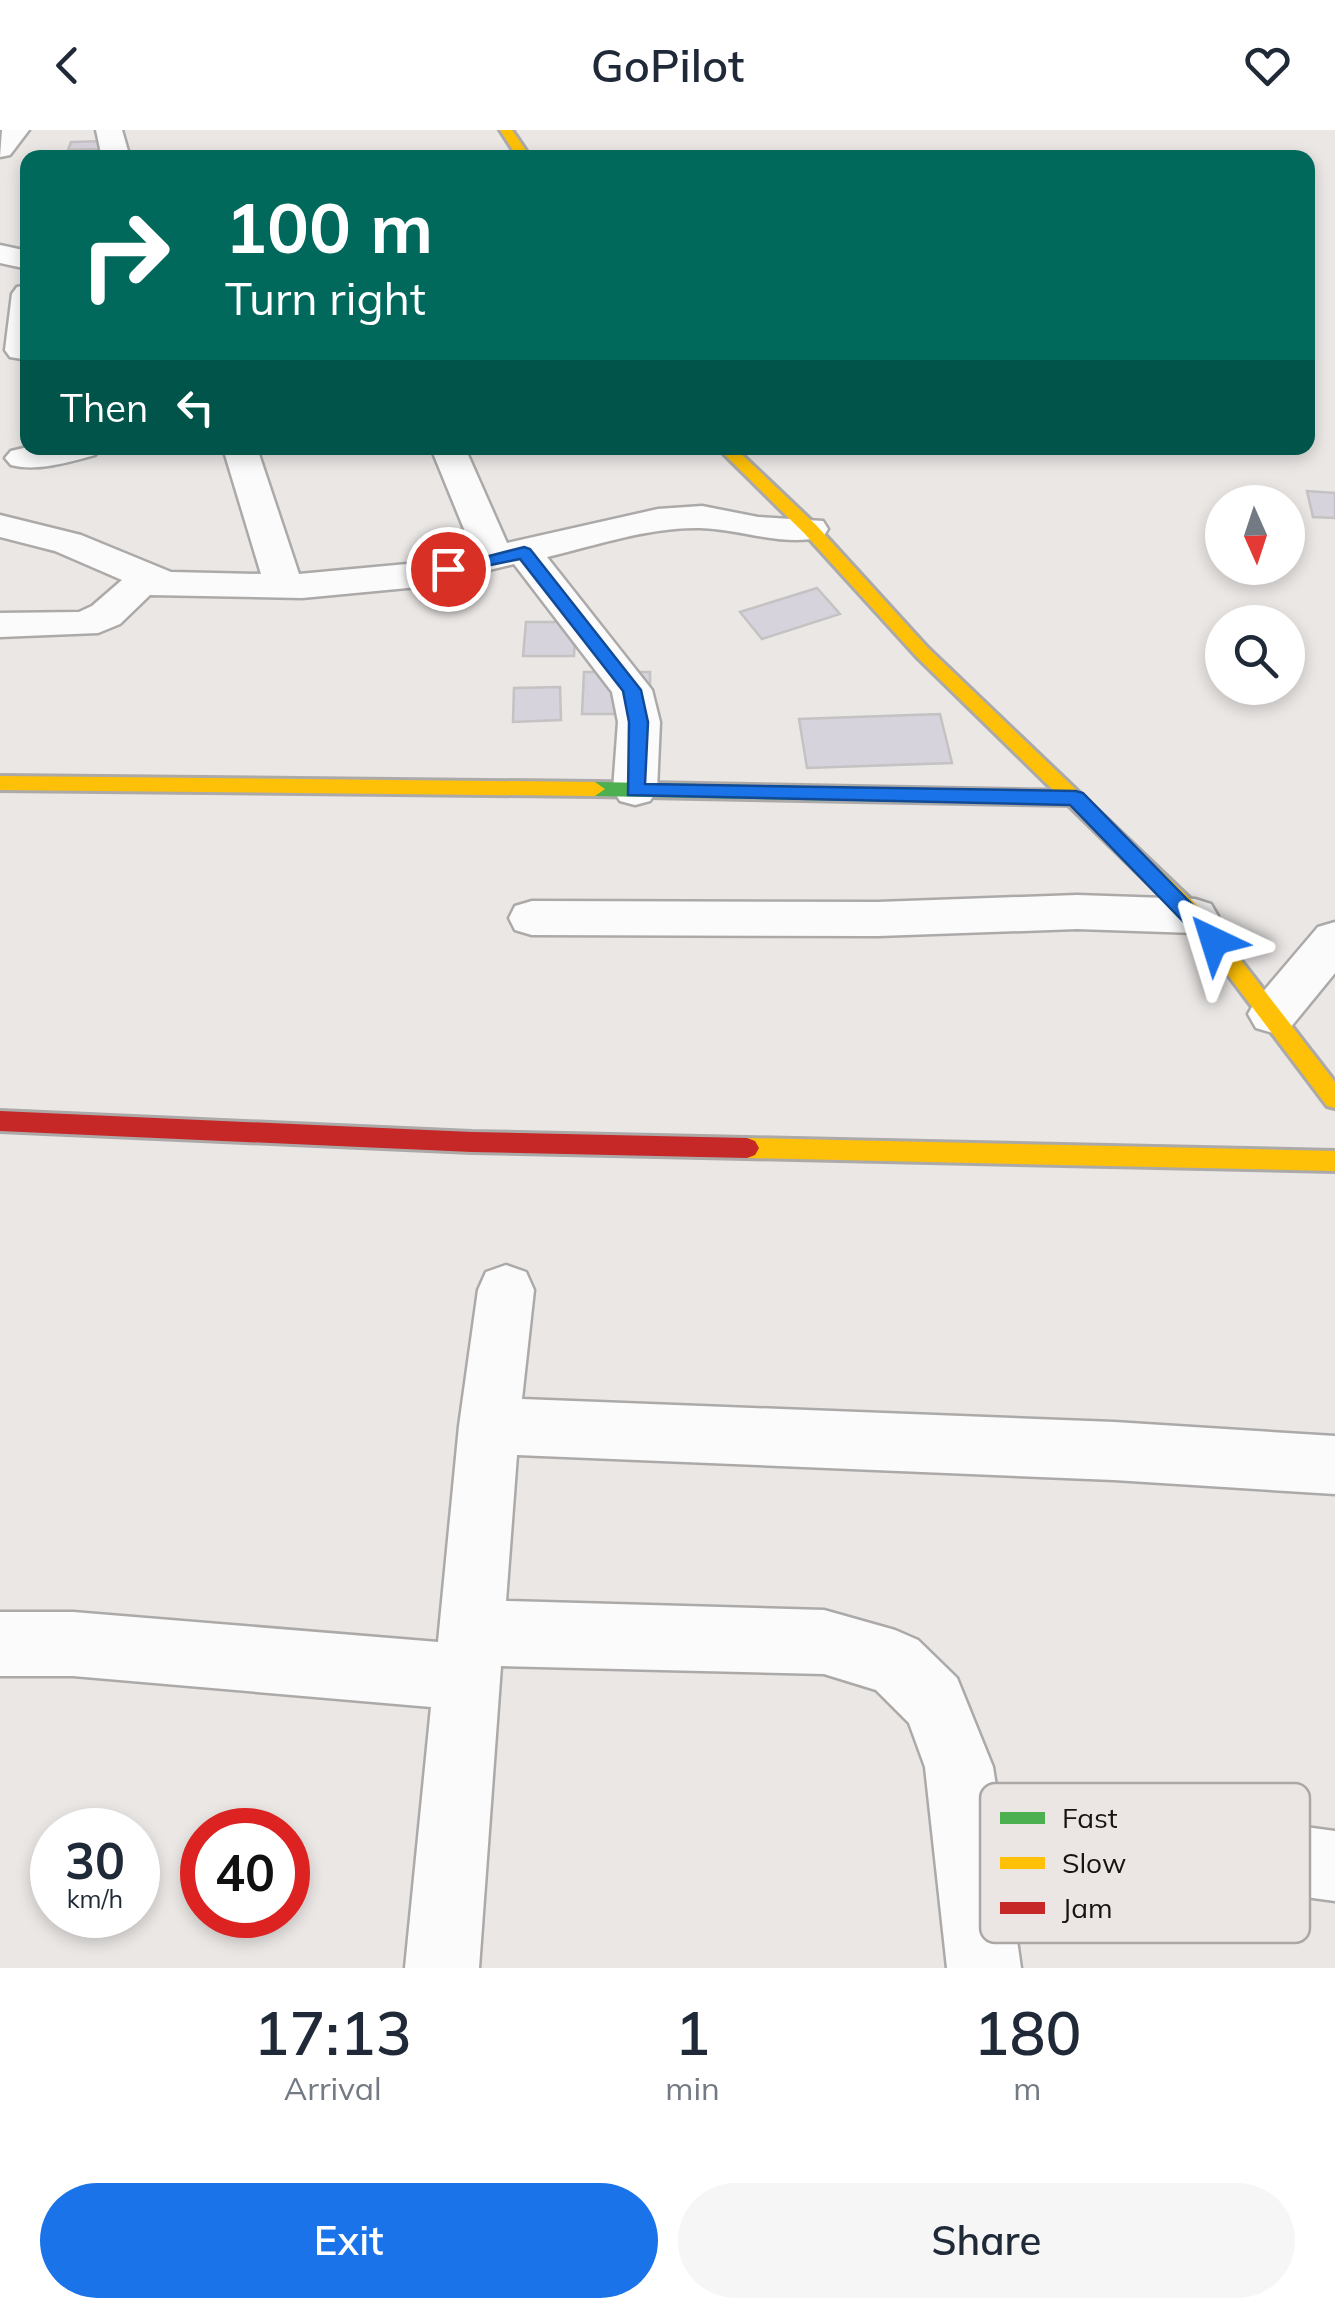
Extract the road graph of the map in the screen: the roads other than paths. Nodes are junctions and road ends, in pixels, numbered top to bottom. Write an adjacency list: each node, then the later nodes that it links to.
1 (16, 130): 2 (street)
2 (0, 148)
3 (41, 455): 7 (street)
4 (242, 455): 12 (street)
5 (452, 455): 10 (street)
6 (733, 455): 9 (street)
7 (23, 458)
8 (0, 526): 11 (street)
9 (810, 529): 10 (street); 16 (street)
10 (510, 556): 12 (street); 15 (street)
11 (165, 584): 12 (street); 13 (street)
12 (284, 586)
13 (0, 626)
14 (0, 783): 15 (street)
15 (635, 790): 16 (street)
16 (1076, 798): 17 (street)
17 (1195, 916): 18 (street); 20 (street)
18 (532, 918)
19 (1335, 940): 20 (street)
20 (1273, 1014): 21 (street)
21 (1335, 1099)
22 (0, 1121): 23 (street)
23 (1335, 1160)
24 (506, 1290): 25 (street)
25 (488, 1426): 26 (street); 28 (street)
26 (1335, 1465)
27 (0, 1644): 28 (street)
28 (470, 1655): 29 (street); 35 (street)
29 (966, 1817): 30 (street); 33 (street)
30 (980, 1819)
31 (1310, 1863): 32 (street)
32 (1335, 1866)
33 (980, 1934)
34 (981, 1943): 36 (street)
35 (442, 1968)
36 (984, 1968)

